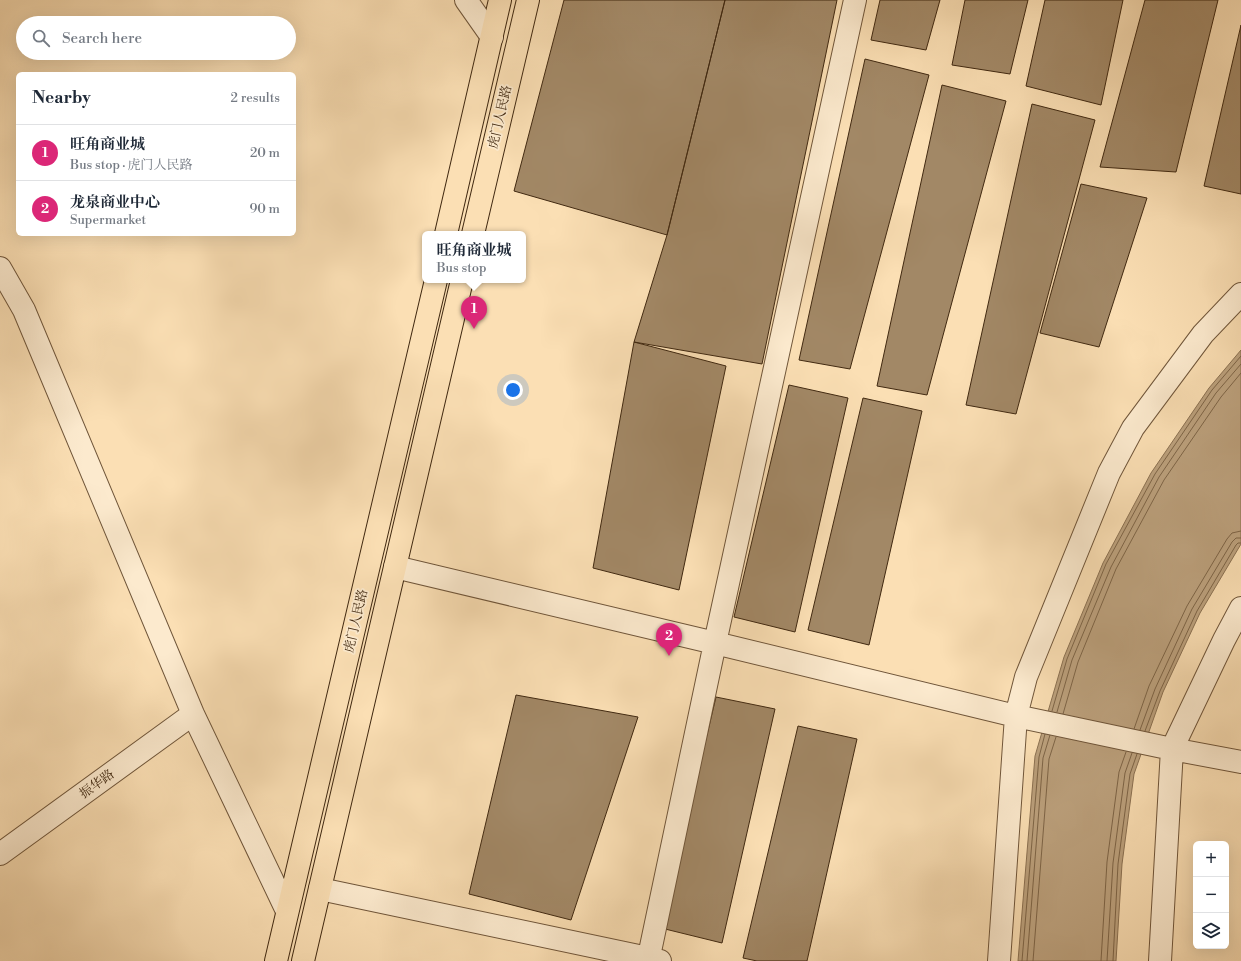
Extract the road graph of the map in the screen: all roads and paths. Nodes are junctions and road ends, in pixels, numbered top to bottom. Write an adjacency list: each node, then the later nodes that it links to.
1 (466, 0): 5 (street)
2 (500, 0): 5 (main road, 虎门人民路)
3 (528, 0): 7 (main road, 虎门人民路)
4 (855, 0): 14 (street)
5 (492, 37): 6 (main road, 虎门人民路)
6 (447, 231)
7 (474, 231)
8 (0, 268): 15 (street)
9 (435, 283): 21 (main road, 虎门人民路)
10 (461, 283): 12 (main road, 虎门人民路)
11 (1241, 294): 16 (street)
12 (395, 568): 14 (street); 20 (main road, 虎门人民路)
13 (1241, 608): 17 (street)
14 (715, 643): 16 (street); 22 (street)
15 (194, 714): 19 (street, 振华路); 21 (street)
16 (1016, 716): 17 (street); 25 (street)
17 (1172, 749): 18 (street); 26 (street)
18 (1241, 762)
19 (0, 854)
20 (320, 889): 22 (street); 24 (main road, 虎门人民路)
21 (288, 912): 23 (main road, 虎门人民路)
22 (652, 960)
23 (276, 961)
24 (303, 961)
25 (999, 961)
26 (1160, 961)

